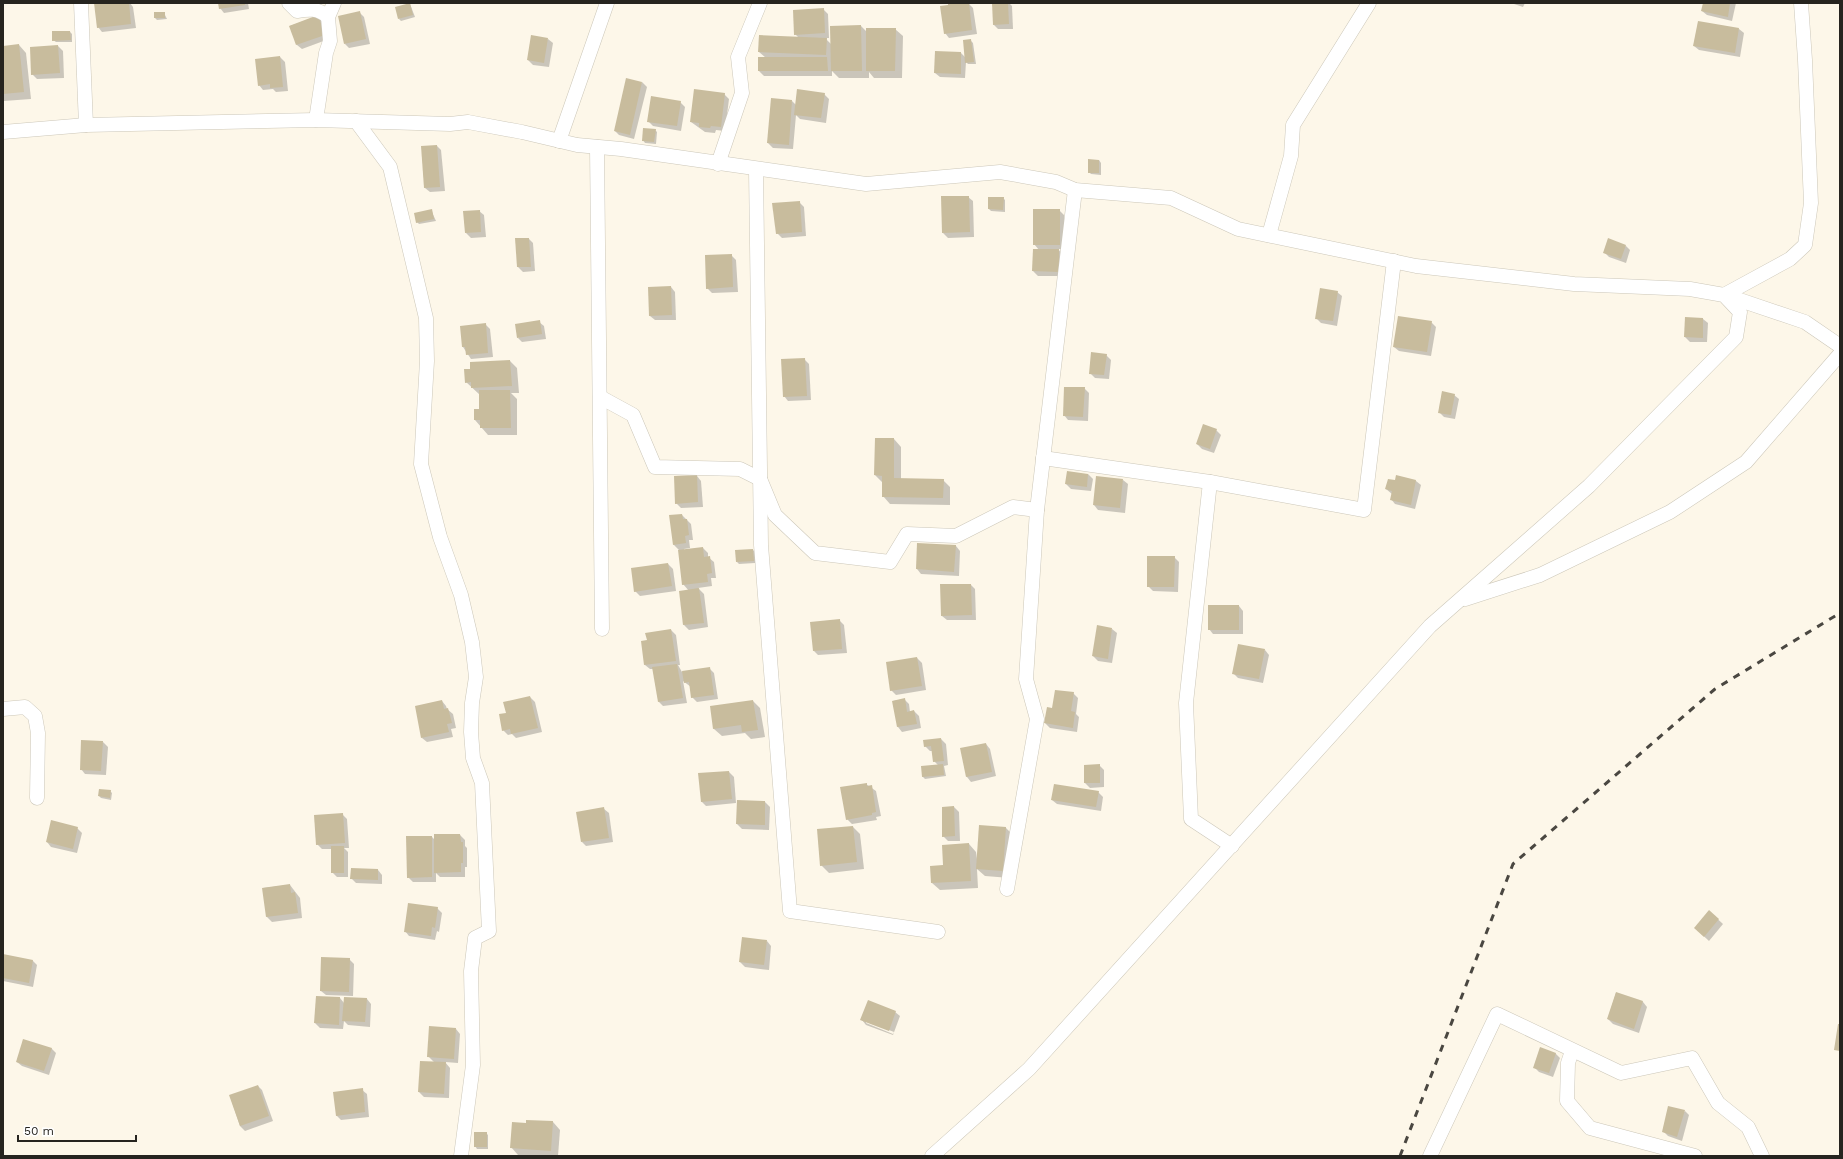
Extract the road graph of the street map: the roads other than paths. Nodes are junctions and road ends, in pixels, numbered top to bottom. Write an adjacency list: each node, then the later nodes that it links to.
1 (80, 3): 11 (street)
2 (289, 3): 8 (street)
3 (334, 3): 8 (street)
4 (607, 3): 13 (street)
5 (760, 3): 15 (street)
6 (1368, 3): 18 (street)
7 (1801, 3): 20 (street)
8 (328, 17): 9 (street)
9 (316, 120): 10 (street); 11 (street)
10 (356, 122): 13 (street); 36 (street)
11 (86, 124): 12 (street)
12 (3, 132)
13 (559, 141): 14 (street)
14 (597, 147): 15 (street); 23 (street)
15 (718, 164): 16 (street)
16 (756, 169): 17 (street); 25 (street)
17 (1075, 190): 18 (street); 24 (street)
18 (1269, 235): 19 (street)
19 (1394, 261): 20 (street); 26 (street)
20 (1724, 295): 21 (street); 28 (street)
21 (1840, 346)
22 (1840, 354): 28 (street)
23 (600, 397): 25 (street); 29 (street)
24 (1043, 458): 26 (street); 27 (street)
25 (760, 479): 27 (street); 34 (street)
26 (1210, 482): 32 (street)
27 (1037, 510): 33 (street)
28 (1459, 601): 32 (street)
29 (602, 629)
30 (3, 709): 31 (street)
31 (37, 798)
32 (1232, 846): 37 (street)
33 (1007, 889)
34 (938, 932)
35 (1572, 1051): 38 (street); 39 (street); 40 (street)
36 (462, 1156)
37 (932, 1156)
38 (1430, 1156)
39 (1695, 1156)
40 (1762, 1156)

